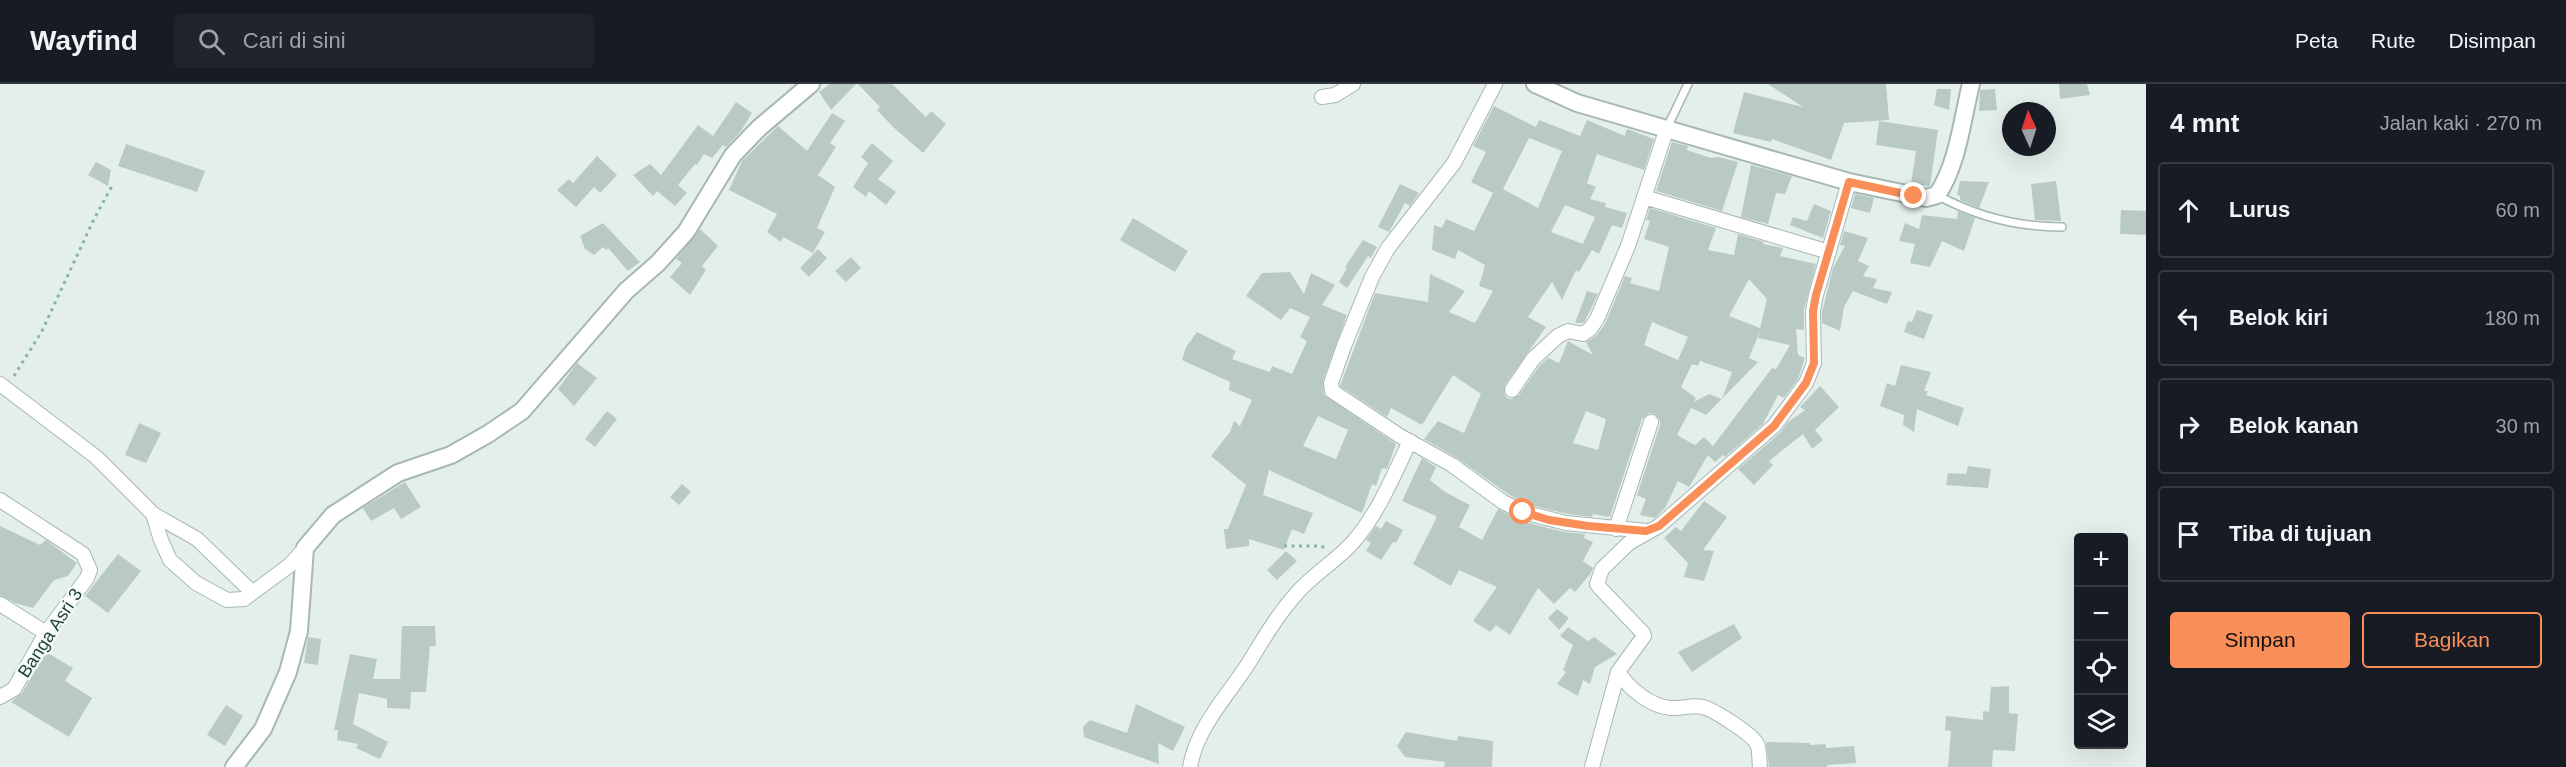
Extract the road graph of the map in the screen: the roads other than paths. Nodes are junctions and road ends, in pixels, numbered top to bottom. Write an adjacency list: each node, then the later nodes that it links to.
1 (811, 84): 22 (street)
2 (1353, 84): 7 (street)
3 (1495, 84): 17 (street)
4 (1535, 84): 8 (street)
5 (1688, 84): 8 (lane)
6 (1971, 84): 10 (street)
7 (1322, 97)
8 (1667, 128): 9 (street); 11 (street)
9 (1849, 182): 10 (street); 13 (street)
10 (1937, 195): 12 (lane)
11 (1644, 197): 13 (street); 15 (street)
12 (2062, 227)
13 (1829, 252): 21 (street)
14 (3, 386): 19 (street)
15 (1512, 390)
16 (1651, 422): 20 (street)
17 (1410, 441): 20 (street); 29 (street)
18 (0, 500): 25 (street, Banga Asri 3)
19 (153, 514): 23 (street); 23 (street)
20 (1616, 529): 21 (street)
21 (1646, 531): 26 (street)
22 (305, 548): 23 (street); 28 (street)
23 (252, 592)
24 (0, 604): 25 (street)
25 (46, 633): 27 (street, Banga Asri 3)
26 (1618, 672): 30 (street); 31 (street)
27 (0, 697)
28 (234, 767)
29 (1190, 767)
30 (1592, 767)
31 (1760, 767)

